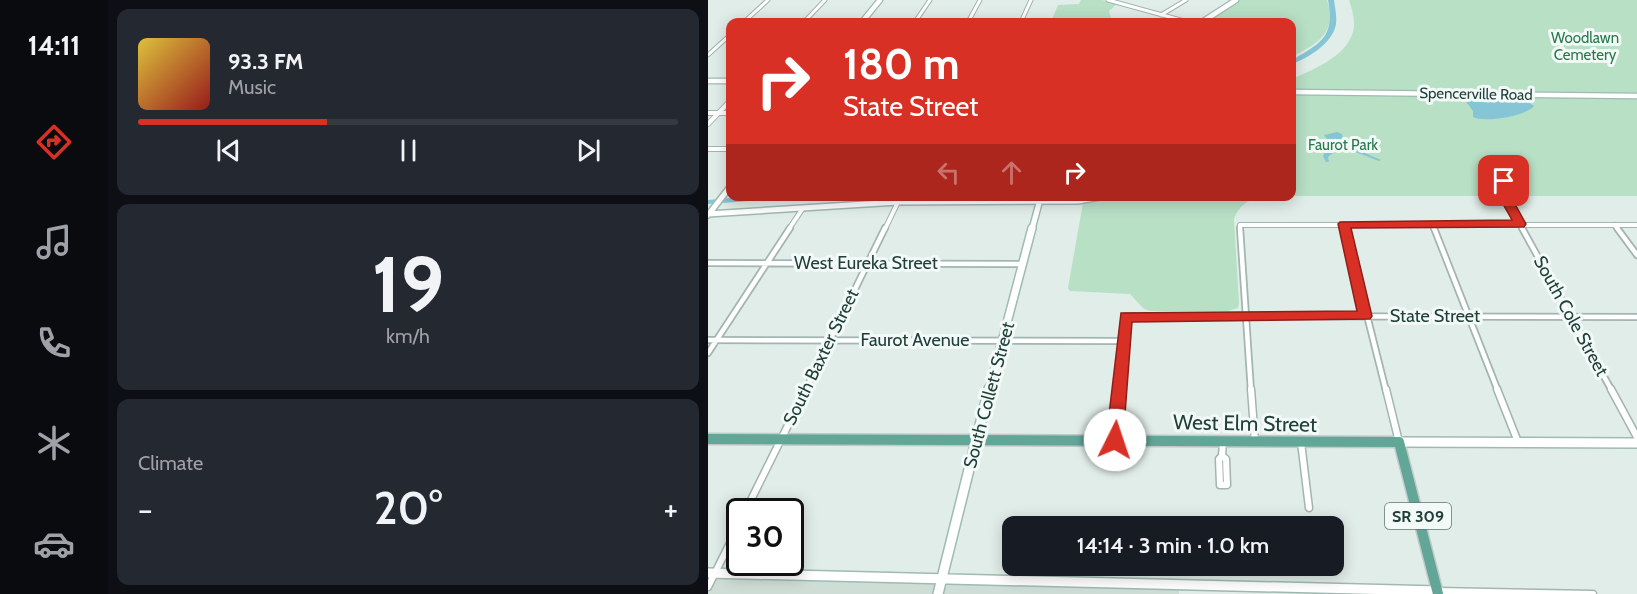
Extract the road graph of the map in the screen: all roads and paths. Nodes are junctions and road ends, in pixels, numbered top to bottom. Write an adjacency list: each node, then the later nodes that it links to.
1 (768, 0): 11 (street)
2 (825, 0): 12 (street)
3 (880, 0): 13 (street)
4 (930, 0): 14 (street)
5 (980, 0): 15 (street)
6 (1030, 0): 16 (street)
7 (1108, 0): 10 (street)
8 (1186, 0): 10 (street)
9 (1236, 0): 18 (street)
10 (1161, 15): 17 (street)
11 (748, 18)
12 (808, 18)
13 (865, 18)
14 (918, 18)
15 (970, 18)
16 (1023, 18)
17 (1173, 18)
18 (1208, 18)
19 (726, 39): 20 (street)
20 (708, 55)
21 (708, 81): 22 (street)
22 (726, 81)
23 (1296, 92): 24 (street, Spencerville Road)
24 (1637, 96)
25 (726, 105): 27 (street)
26 (708, 113): 27 (street)
27 (719, 113): 28 (street); 29 (street)
28 (726, 113)
29 (708, 124)
30 (708, 148): 31 (street)
31 (726, 149)
32 (726, 192): 38 (street)
33 (1504, 195): 33 (street, South Cole Street); 41 (street, South Cole Street)
34 (945, 201): 36 (street)
35 (1039, 201): 48 (street, South Collett Street)
36 (898, 202): 37 (street); 46 (street, South Baxter Street)
37 (803, 208): 38 (street); 47 (street)
38 (710, 213)
39 (1344, 224): 40 (street); 49 (street); 51 (street)
40 (1432, 224): 41 (street); 50 (street)
41 (1520, 224): 42 (street); 52 (street, South Cole Street)
42 (1614, 225): 43 (street); 44 (street)
43 (1637, 225)
44 (1637, 255)
45 (708, 263): 47 (street, West Eureka Street)
46 (867, 263): 47 (street, West Eureka Street); 48 (street, West Eureka Street); 56 (street, South Baxter Street)
47 (768, 264): 55 (street)
48 (1023, 264): 57 (street, South Collett Street)
49 (1245, 315): 51 (street, State Street); 58 (street, State Street); 66 (street)
50 (1466, 315): 51 (street, State Street); 52 (street, State Street); 69 (street)
51 (1365, 316): 68 (street)
52 (1571, 316): 53 (street, State Street); 60 (street, South Cole Street)
53 (1637, 317)
54 (708, 340): 55 (street, Faurot Avenue)
55 (717, 340): 56 (street, Faurot Avenue); 59 (street)
56 (830, 340): 57 (street, Faurot Avenue); 64 (street, South Baxter Street)
57 (1004, 341): 58 (street, Faurot Avenue); 62 (street, South Collett Street)
58 (1122, 341): 63 (street)
59 (708, 353)
60 (1637, 437)
61 (708, 439): 64 (main road, West Elm Street)
62 (976, 439): 63 (main road, West Elm Street); 64 (main road, West Elm Street); 76 (street, South Collett Street)
63 (1115, 440): 65 (main road, West Elm Street)
64 (781, 441): 72 (street, South Baxter Street)
65 (1223, 442): 66 (main road, West Elm Street); 71 (street)
66 (1255, 442): 67 (main road, West Elm Street)
67 (1301, 442): 68 (main road, West Elm Street); 73 (street)
68 (1398, 442): 69 (street, West Elm Street); 78 (main road, SR 309)
69 (1518, 442): 70 (street, West Elm Street)
70 (1637, 443)
71 (1222, 456)
72 (752, 498)
73 (1309, 508)
74 (726, 548): 75 (street)
75 (712, 573): 76 (street); 77 (street)
76 (942, 579): 78 (street); 79 (street, South Collett Street)
77 (708, 587)
78 (1438, 593): 80 (street)
79 (938, 594)
80 (1593, 594)

